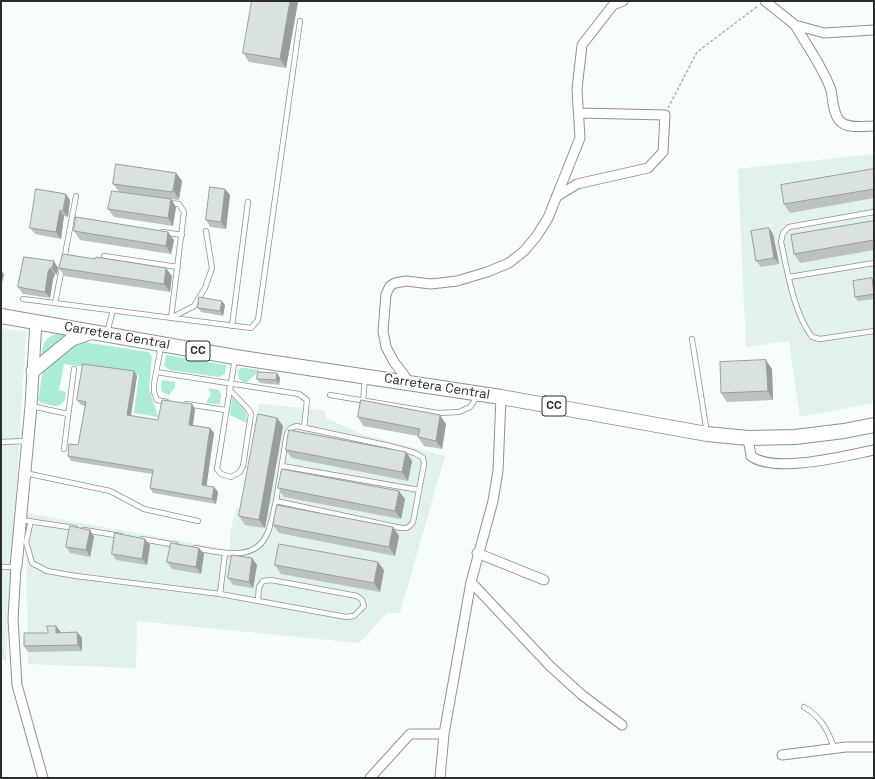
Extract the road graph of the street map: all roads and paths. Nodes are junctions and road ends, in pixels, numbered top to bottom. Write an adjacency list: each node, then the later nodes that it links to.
1 (623, 1): 6 (street)
2 (762, 3): 4 (street); 7 (path)
3 (300, 21): 27 (lane)
4 (795, 25): 5 (street); 8 (street)
5 (874, 30)
6 (579, 113): 7 (street); 10 (street)
7 (665, 115): 10 (street)
8 (874, 126)
9 (76, 196): 22 (lane)
10 (556, 197): 37 (street)
11 (164, 202): 16 (lane)
12 (248, 202): 27 (lane)
13 (874, 212): 20 (lane)
14 (206, 231): 25 (lane)
15 (160, 232): 16 (lane)
16 (182, 235): 19 (lane)
17 (104, 256): 19 (lane)
18 (874, 263): 20 (lane)
19 (178, 267): 25 (lane)
20 (789, 277): 28 (lane)
21 (23, 299): 22 (lane)
22 (56, 303): 23 (lane)
23 (113, 310): 25 (lane); 29 (lane)
24 (1, 316): 26 (main road, Carretera Central / CC)
25 (171, 318): 27 (lane)
26 (36, 321): 29 (main road, Carretera Central / CC); 34 (street)
27 (232, 326)
28 (874, 331)
29 (100, 333): 31 (main road, Carretera Central / CC); 34 (main road)
30 (692, 340): 50 (lane)
31 (161, 344): 32 (main road, Carretera Central / CC); 35 (lane)
32 (235, 357): 36 (main road, Carretera Central / CC); 38 (lane)
33 (74, 369): 47 (lane)
34 (33, 371): 45 (street)
35 (156, 372): 38 (lane); 43 (lane)
36 (366, 376): 37 (main road, Carretera Central / CC); 42 (lane)
37 (410, 383): 39 (main road, Carretera Central / CC)
38 (230, 386): 46 (lane); 46 (lane); 49 (lane)
39 (480, 394): 41 (main road, Carretera Central / CC); 42 (lane)
40 (330, 395): 42 (lane)
41 (501, 397): 50 (main road, Carretera Central / CC); 67 (street)
42 (363, 401)
43 (170, 402)
44 (178, 403): 46 (lane)
45 (31, 406): 47 (lane); 52 (street)
46 (226, 410)
47 (68, 414): 54 (lane)
48 (874, 425): 51 (main road, Carretera Central / CC)
49 (304, 428): 56 (lane); 58 (lane)
50 (707, 434): 51 (main road, Carretera Central / CC)
51 (748, 438): 55 (street)
52 (28, 441): 53 (lane); 57 (street)
53 (1, 442)
54 (64, 449)
55 (874, 450)
56 (282, 466): 58 (lane); 59 (lane)
57 (25, 473): 60 (street); 61 (lane)
58 (419, 490): 59 (lane)
59 (276, 502): 66 (lane)
60 (25, 520): 62 (lane); 69 (street); 72 (lane)
61 (198, 522)
62 (124, 536)
63 (139, 539): 64 (lane)
64 (178, 545)
65 (186, 547): 66 (lane)
66 (225, 553): 72 (lane)
67 (477, 553): 70 (street); 71 (street)
68 (1, 567): 69 (lane)
69 (16, 567): 80 (street)
70 (544, 580)
71 (471, 582): 75 (street); 76 (street)
72 (220, 594): 73 (lane)
73 (258, 600): 73 (lane)
74 (804, 707): 78 (lane)
75 (622, 725)
76 (444, 734): 81 (street); 82 (street)
77 (874, 747): 78 (street)
78 (834, 748): 79 (street)
79 (782, 755)
80 (43, 778)
81 (370, 778)
82 (440, 778)

